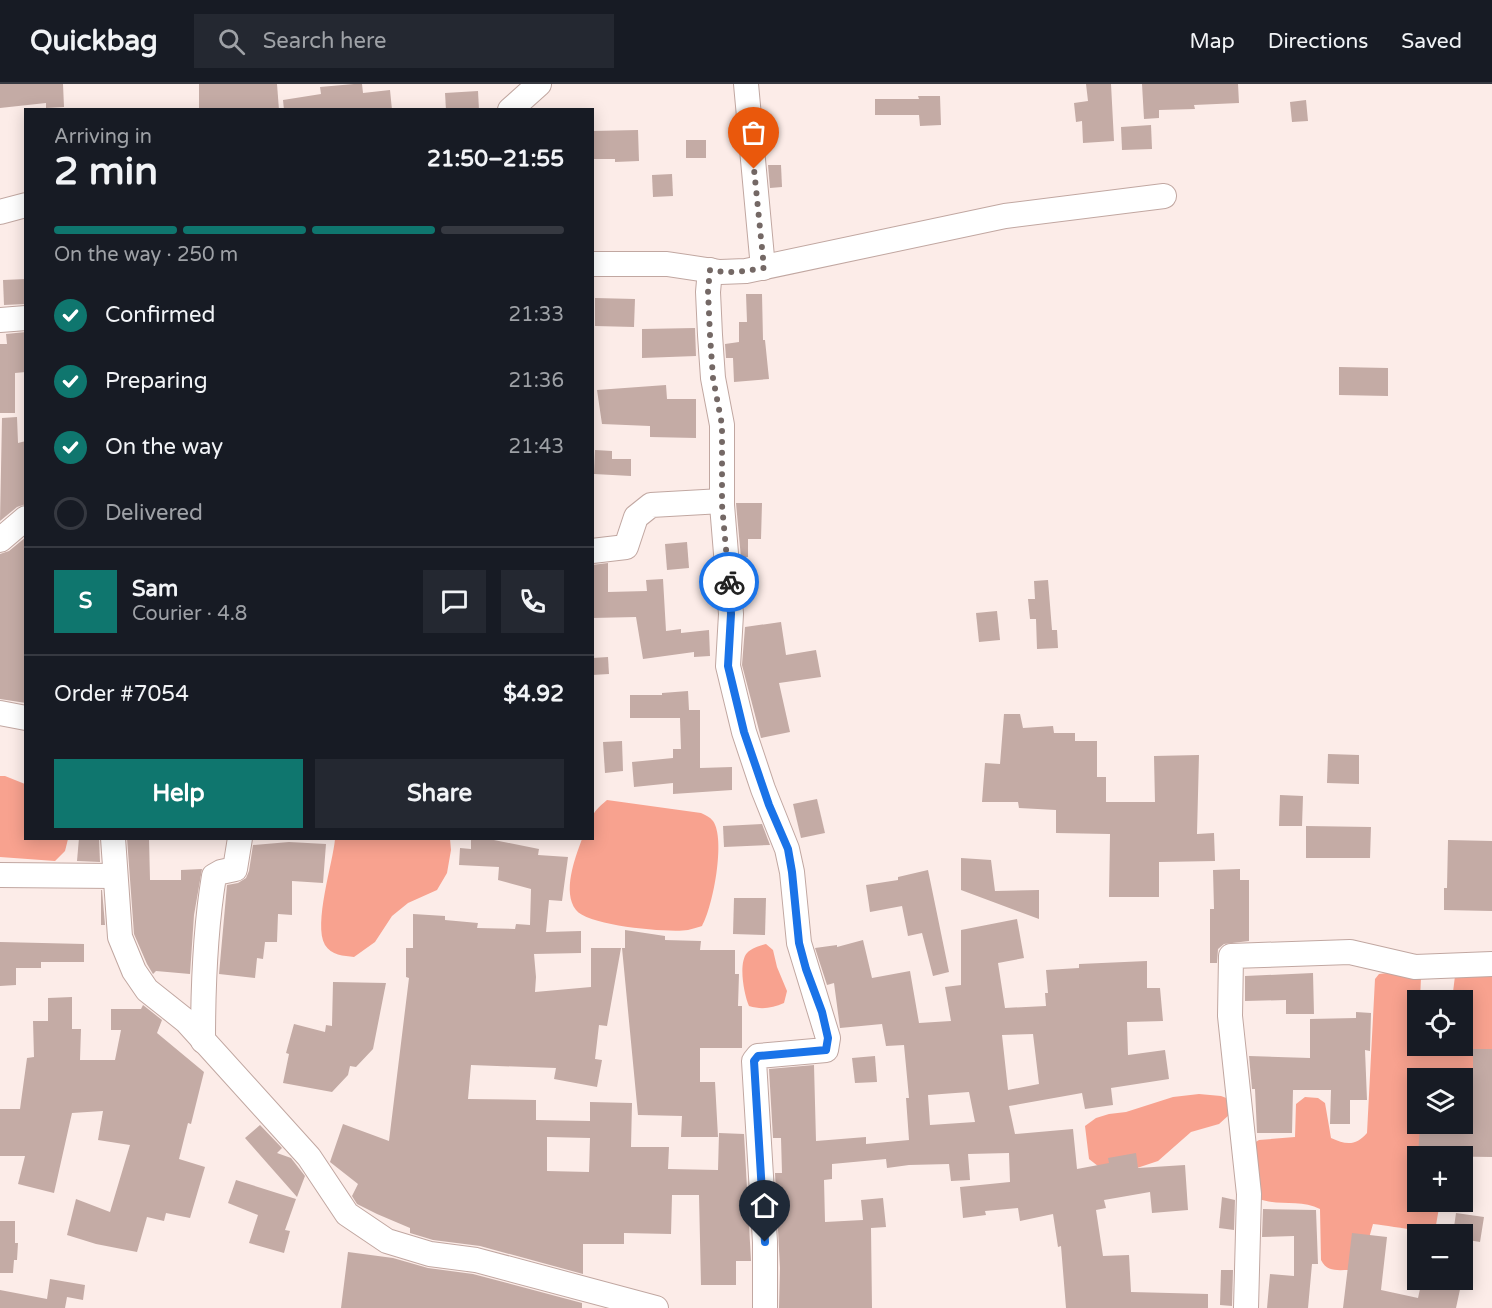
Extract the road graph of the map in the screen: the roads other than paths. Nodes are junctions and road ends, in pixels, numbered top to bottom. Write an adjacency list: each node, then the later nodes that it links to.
1 (539, 84): 3 (street)
2 (746, 84): 8 (street)
3 (512, 108)
4 (1164, 196): 8 (street)
5 (24, 206): 6 (street)
6 (0, 212)
7 (594, 264): 9 (street)
8 (764, 268): 9 (street)
9 (710, 270): 12 (street)
10 (24, 318): 11 (street)
11 (0, 320)
12 (722, 501): 15 (street); 25 (street)
13 (24, 521): 14 (street)
14 (0, 540)
15 (594, 551)
16 (0, 713): 17 (street)
17 (24, 718)
18 (113, 840): 21 (street)
19 (240, 840): 23 (street)
20 (0, 874): 21 (street)
21 (115, 876): 23 (street)
22 (1492, 964): 26 (street)
23 (203, 1041): 24 (street)
24 (656, 1308)
25 (765, 1308)
26 (1246, 1308)

